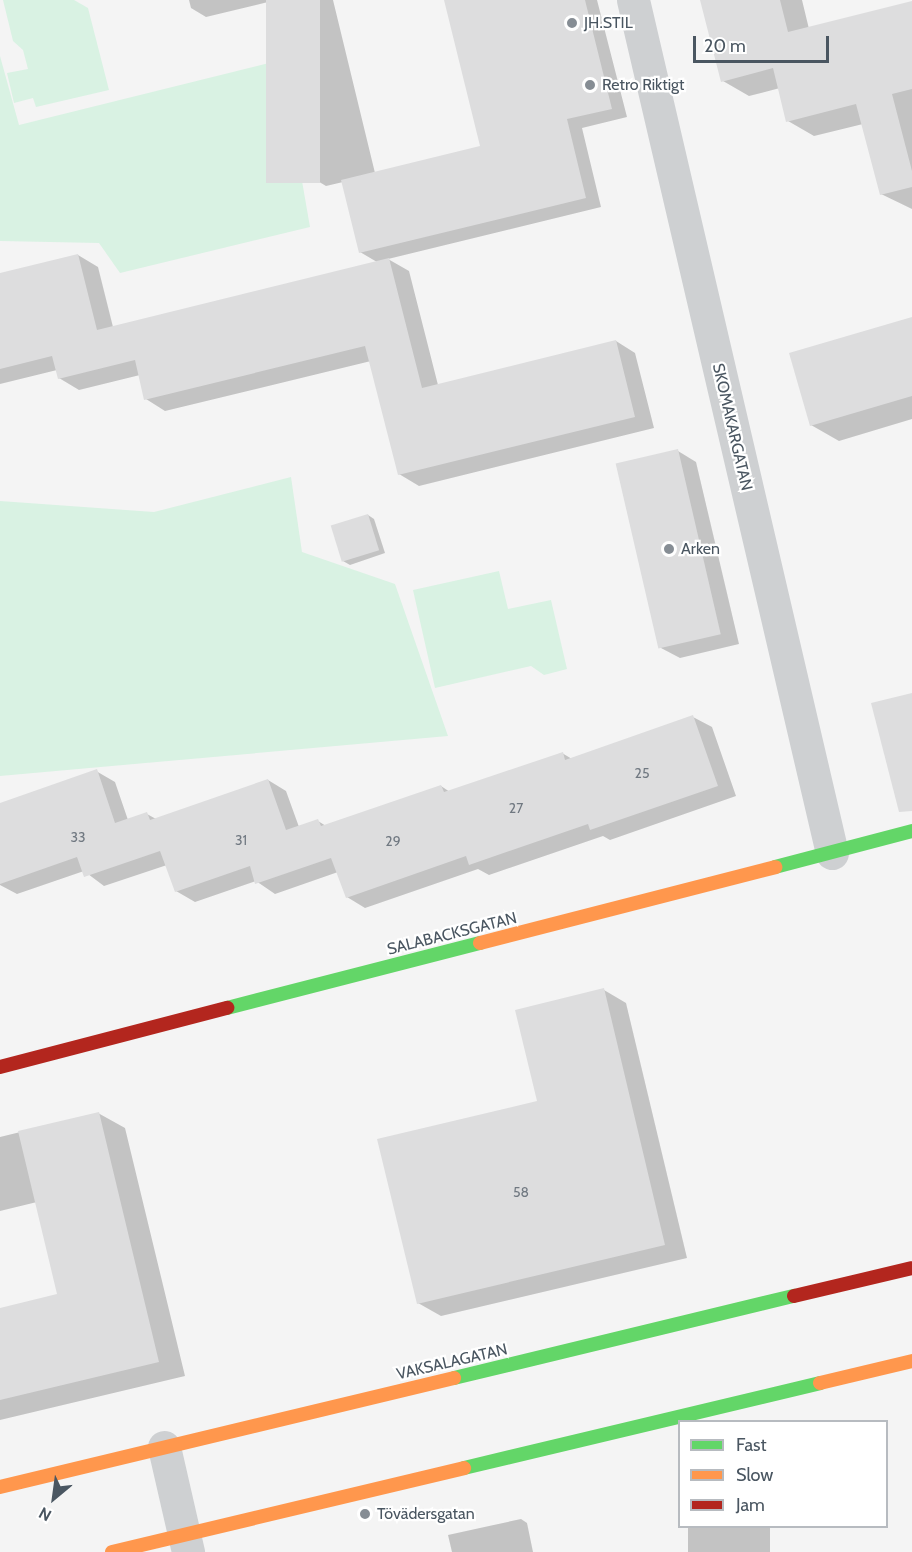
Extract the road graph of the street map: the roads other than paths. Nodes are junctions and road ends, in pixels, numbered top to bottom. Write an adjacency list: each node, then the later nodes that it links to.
1 (633, 0): 3 (street, SKOMAKARGATAN)
2 (912, 831): 3 (main road, SALABACKSGATAN)
3 (832, 853): 4 (main road, SALABACKSGATAN)
4 (0, 1067)
5 (912, 1269): 7 (main road, VAKSALAGATAN)
6 (912, 1361): 9 (main road)
7 (164, 1448): 8 (main road, VAKSALAGATAN); 9 (street)
8 (0, 1487)
9 (186, 1543): 10 (main road)
10 (112, 1552)

